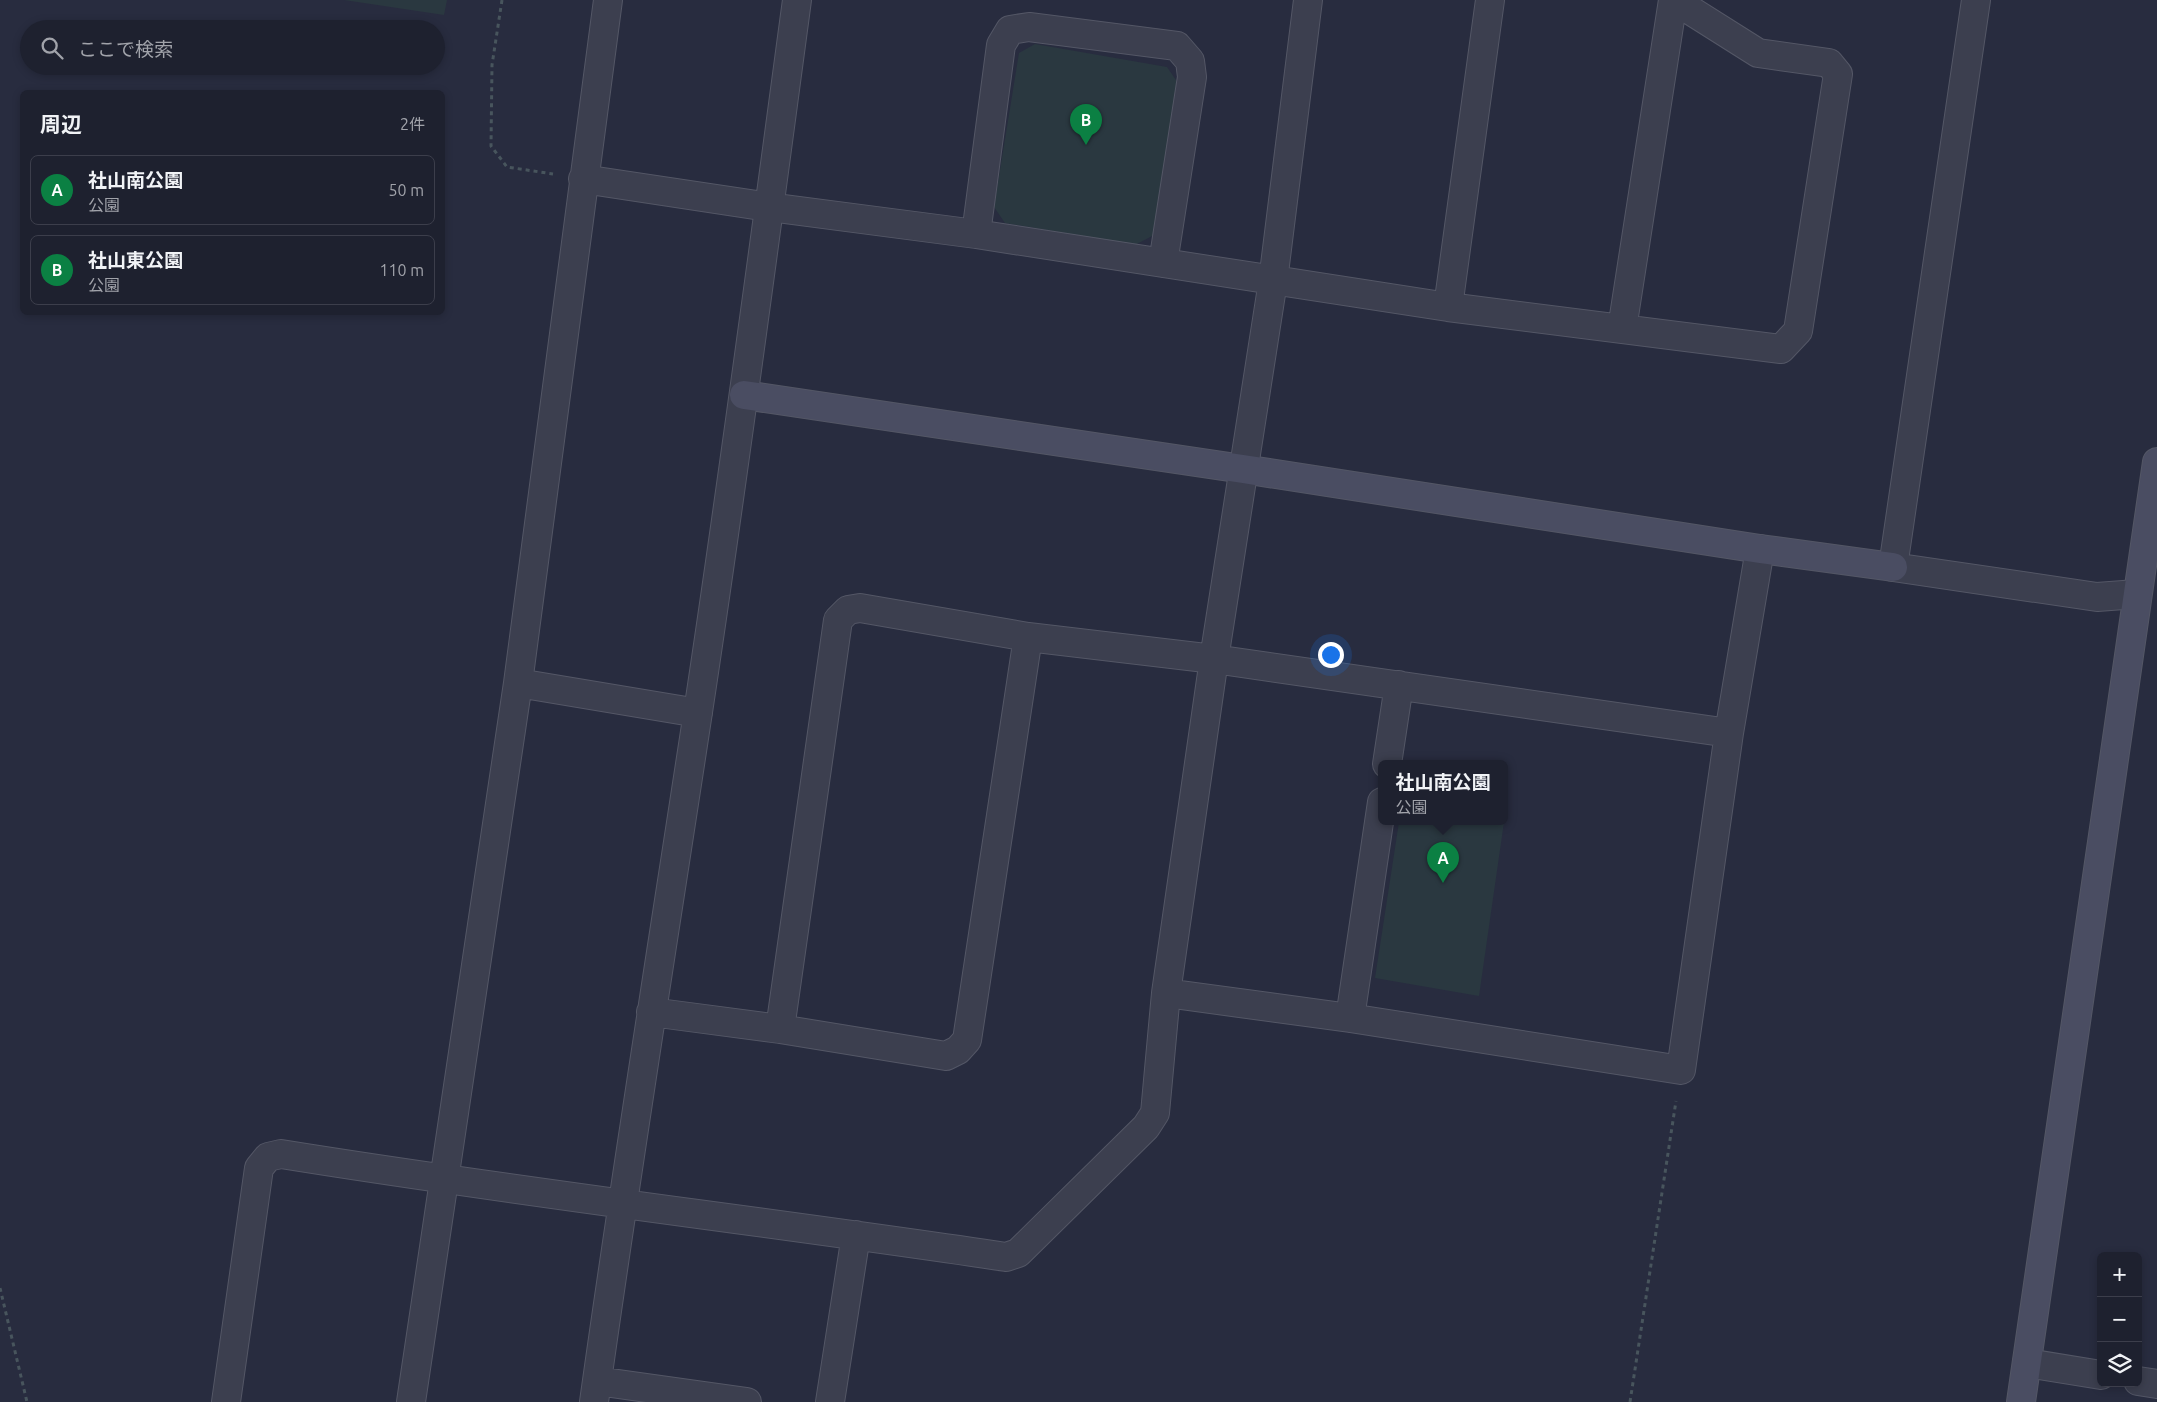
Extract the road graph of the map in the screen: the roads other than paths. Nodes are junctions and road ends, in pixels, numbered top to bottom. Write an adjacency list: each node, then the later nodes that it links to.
1 (608, 0): 7 (street)
2 (797, 0): 8 (street)
3 (1308, 0): 11 (street)
4 (1490, 0): 12 (street)
5 (1674, 0): 13 (street); 13 (street)
6 (1976, 0): 18 (street)
7 (583, 179): 8 (street); 22 (street)
8 (769, 207): 9 (street); 14 (street)
9 (976, 234): 10 (street); 10 (street)
10 (1164, 263): 11 (street)
11 (1272, 281): 12 (street); 16 (street)
12 (1448, 307): 13 (street)
13 (1622, 329)
14 (744, 395): 16 (street); 24 (street)
15 (2157, 462): 19 (street)
16 (1243, 469): 17 (street); 21 (street)
17 (1760, 549): 18 (street); 25 (street)
18 (1893, 567): 19 (street)
19 (2147, 594): 35 (street)
20 (1028, 637): 21 (street); 31 (street); 31 (street)
21 (1214, 659): 23 (street); 28 (street)
22 (518, 684): 24 (street); 32 (street)
23 (1399, 685): 25 (street); 26 (street)
24 (698, 713): 29 (street)
25 (1729, 733): 30 (street)
26 (1388, 760)
27 (1379, 825): 30 (street)
28 (1166, 993): 30 (street); 34 (street)
29 (650, 1012): 31 (street); 33 (street)
30 (1350, 1018)
31 (780, 1029)
32 (445, 1180): 33 (street); 40 (street); 41 (street)
33 (622, 1204): 34 (street); 39 (street)
34 (856, 1235): 43 (street)
35 (2027, 1363): 36 (street); 44 (street)
36 (2097, 1374)
37 (2142, 1382): 38 (street)
38 (2157, 1384)
39 (596, 1392): 42 (street)
40 (226, 1402)
41 (411, 1402)
42 (746, 1402)
43 (830, 1402)
44 (2021, 1402)

